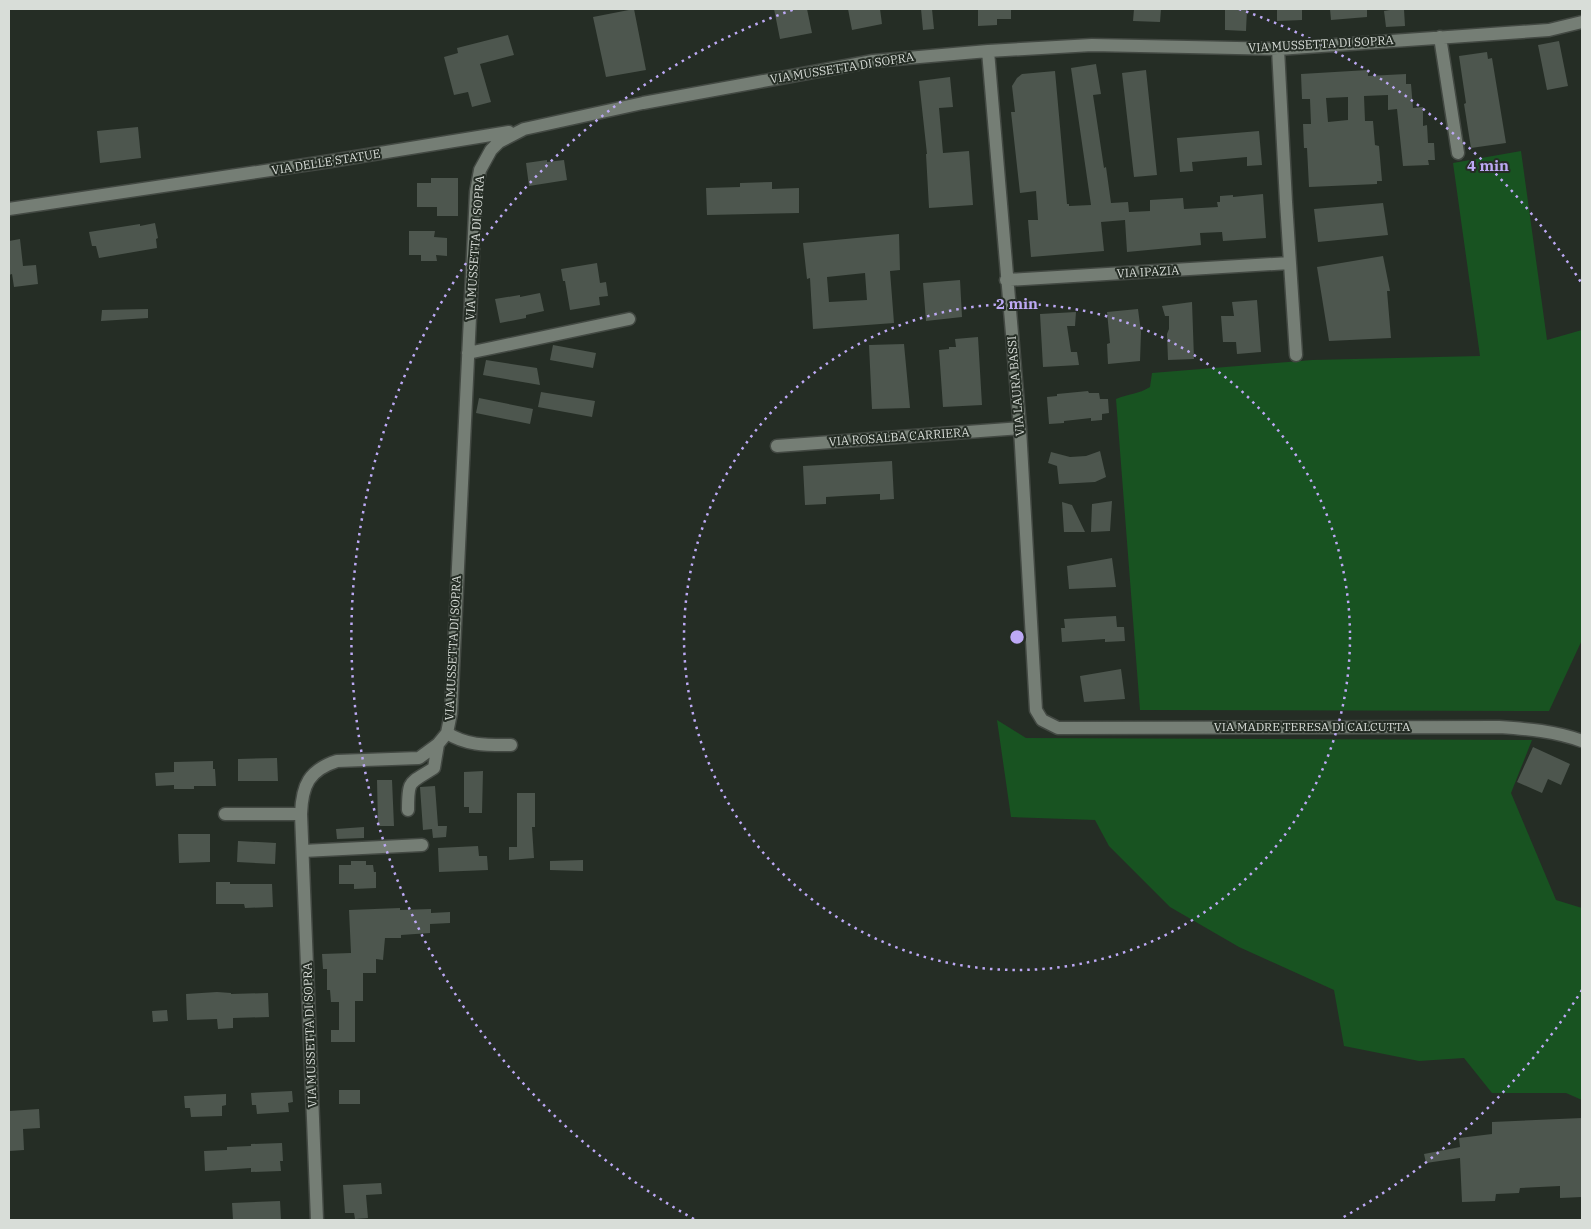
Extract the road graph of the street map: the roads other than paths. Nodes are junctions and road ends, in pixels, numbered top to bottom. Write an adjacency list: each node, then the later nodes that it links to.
1 (1582, 22): 2 (street, VIA MUSSETTA DI SOPRA)
2 (1440, 37): 3 (street, VIA MUSSETTA DI SOPRA); 6 (street)
3 (1278, 49): 4 (street, VIA MUSSETTA DI SOPRA); 8 (street)
4 (988, 50): 5 (street, VIA MUSSETTA DI SOPRA); 9 (street, VIA LAURA BASSI)
5 (524, 129): 7 (street, VIA DELLE STATUE); 11 (street, VIA MUSSETTA DI SOPRA)
6 (1458, 153)
7 (9, 209)
8 (1290, 263): 9 (street, VIA IPAZIA); 12 (street)
9 (1006, 280): 13 (street, VIA LAURA BASSI)
10 (629, 319): 11 (street)
11 (468, 353): 16 (street, VIA MUSSETTA DI SOPRA)
12 (1296, 355)
13 (1020, 428): 14 (street, VIA ROSALBA CARRIERA); 15 (street, VIA LAURA BASSI)
14 (777, 446)
15 (1042, 720): 17 (street, VIA MADRE TERESA DI CALCUTTA)
16 (447, 733): 18 (street, VIA MUSSETTA DI SOPRA); 19 (street, VIA MUSSETTA DI SOPRA)
17 (1582, 741)
18 (438, 744): 20 (street, VIA MUSSETTA DI SOPRA); 22 (street, VIA MUSSETTA DI SOPRA)
19 (511, 745)
20 (408, 810)
21 (225, 814): 22 (street)
22 (300, 814): 24 (street, VIA MUSSETTA DI SOPRA)
23 (422, 845): 24 (street)
24 (302, 851): 25 (street, VIA MUSSETTA DI SOPRA)
25 (317, 1220)

